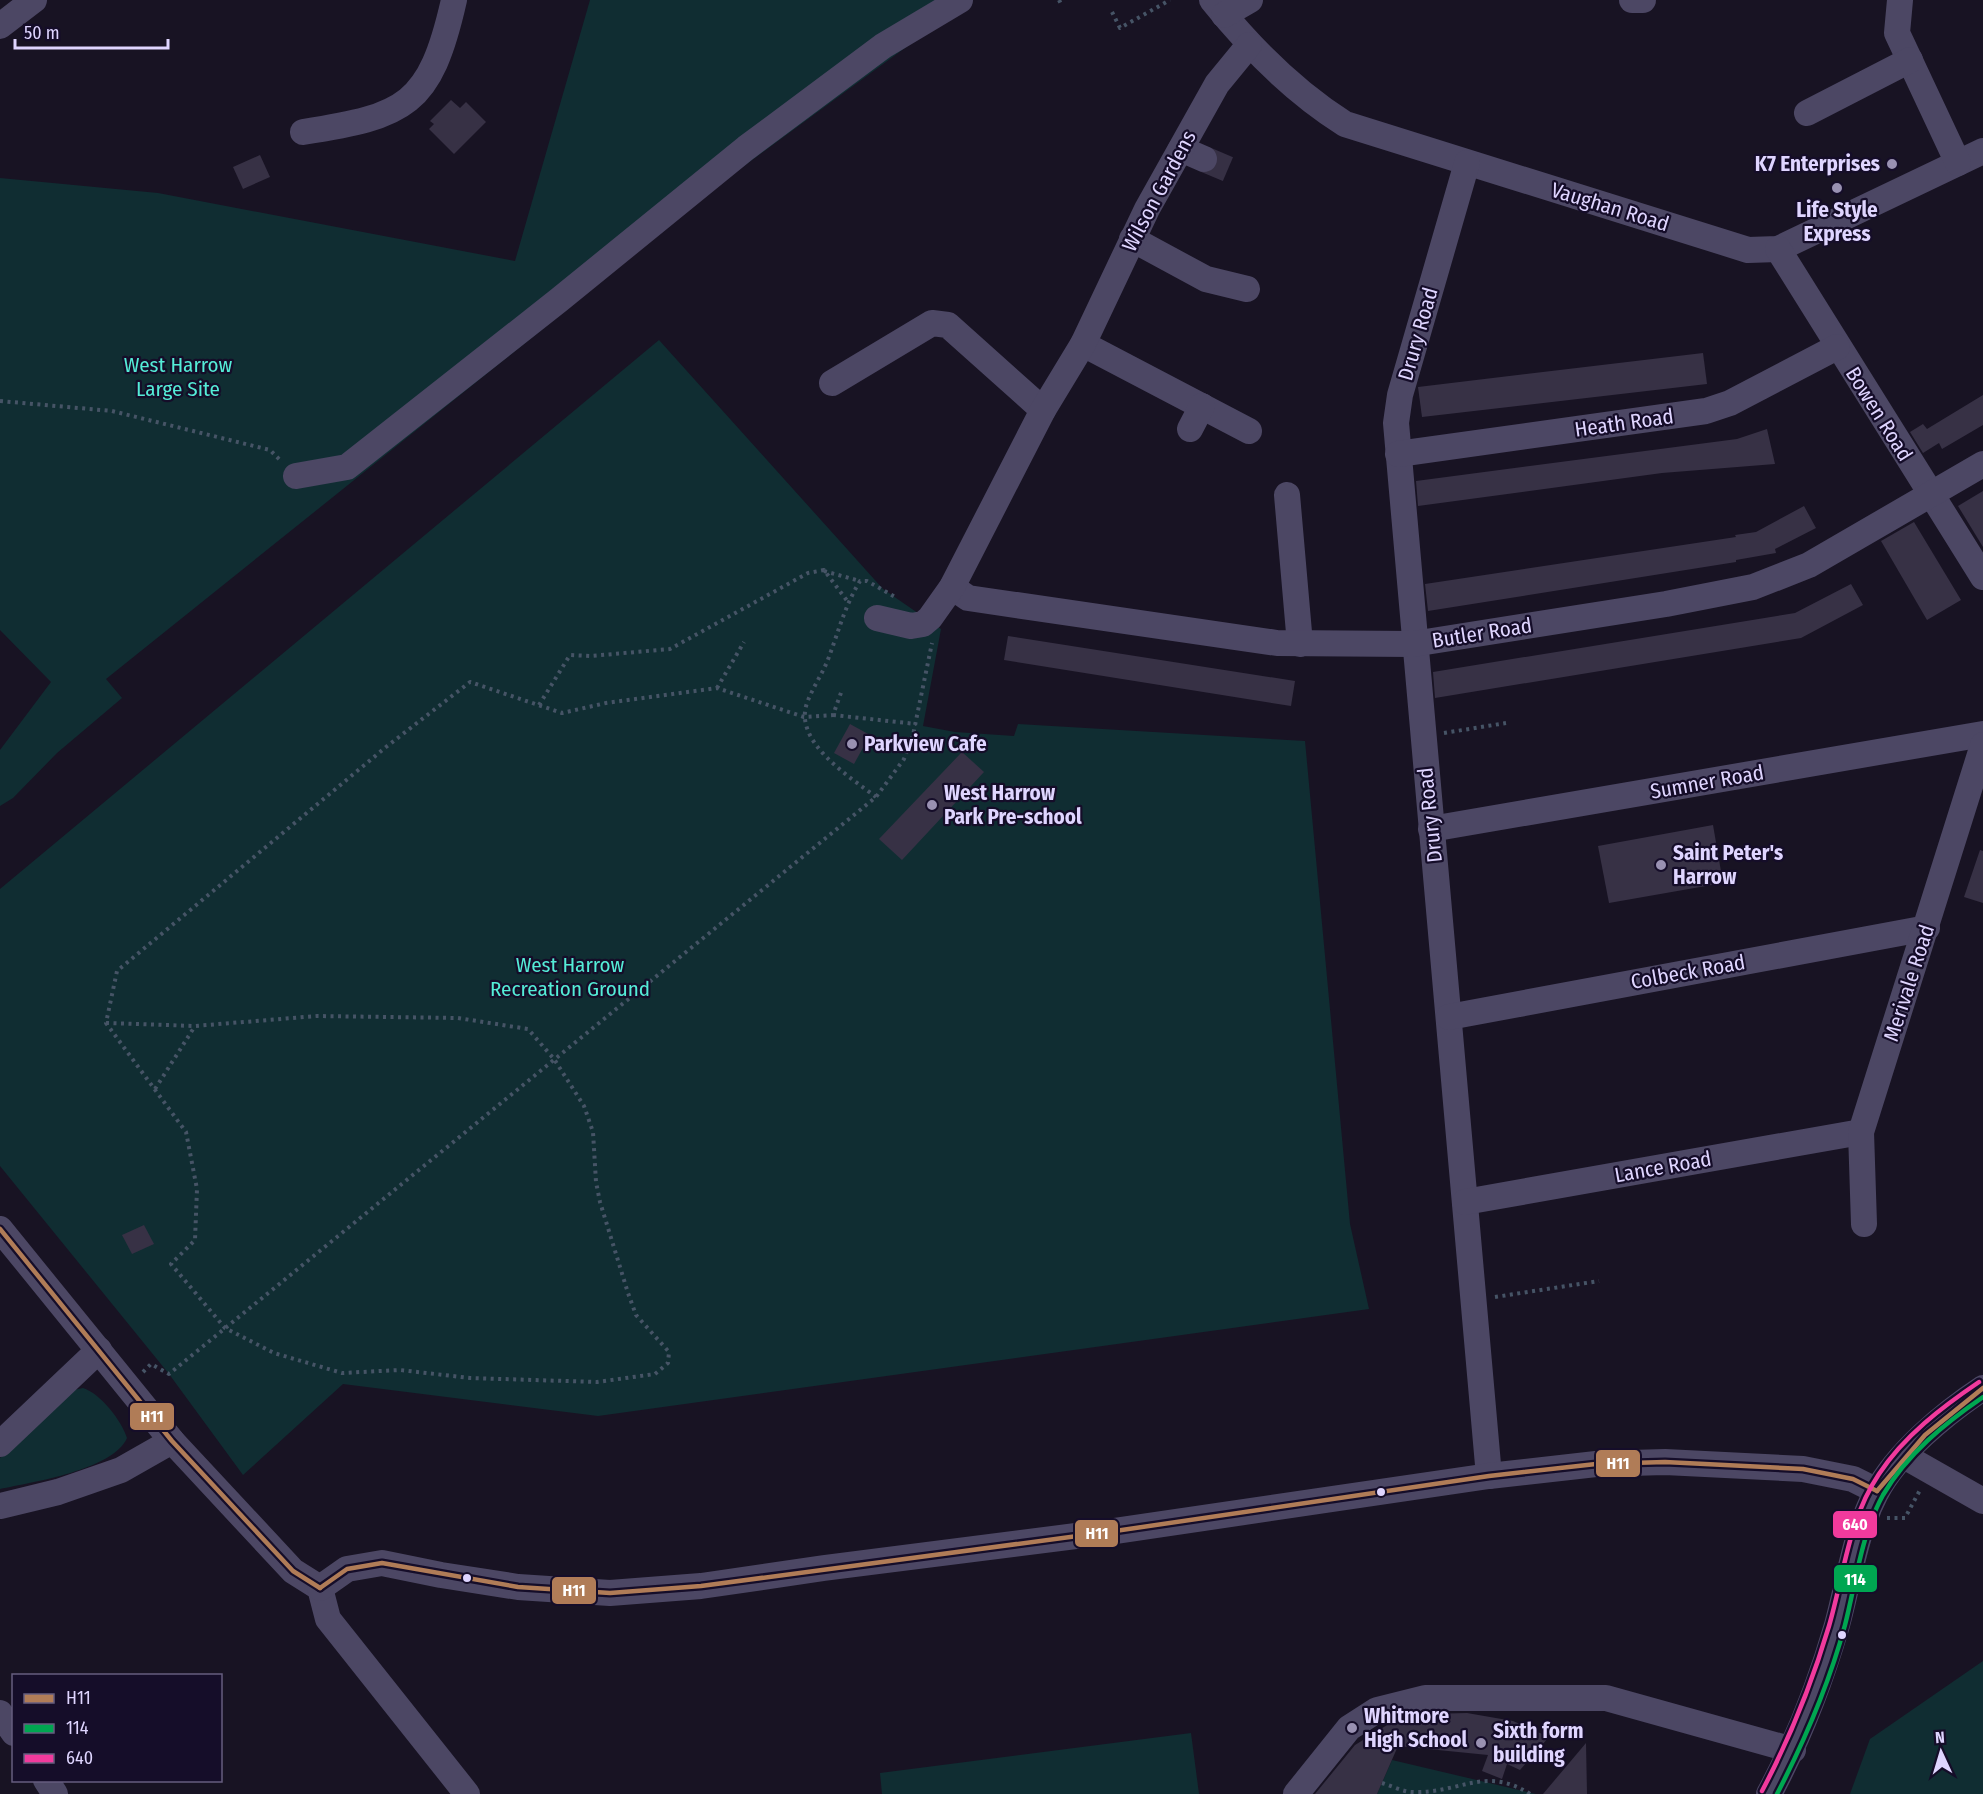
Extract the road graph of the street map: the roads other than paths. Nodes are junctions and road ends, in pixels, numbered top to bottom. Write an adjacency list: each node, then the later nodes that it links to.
1 (34, 0): 9 (street)
2 (454, 0): 13 (street)
3 (960, 0): 31 (street)
4 (1250, 0): 8 (street)
5 (1632, 0): 6 (street)
6 (1643, 0)
7 (1900, 0): 11 (street)
8 (1218, 8): 10 (street, Vaughan Road)
9 (0, 26)
10 (1249, 45): 14 (street, Wilson Gardens); 17 (street, Vaughan Road)
11 (1910, 60): 12 (street); 18 (street)
12 (1807, 113)
13 (303, 132)
14 (1181, 149): 16 (street); 19 (street, Wilson Gardens)
15 (1983, 151): 18 (street, Vaughan Road)
16 (1204, 159)
17 (1467, 163): 20 (street, Vaughan Road); 29 (street, Drury Road)
18 (1958, 163): 20 (street, Vaughan Road)
19 (1132, 239): 21 (street); 22 (street, Wilson Gardens)
20 (1778, 249): 23 (street, Bowen Road)
21 (1247, 289)
22 (1083, 344): 25 (street); 26 (street, Wilson Gardens)
23 (1837, 347): 29 (street, Heath Road); 33 (street, Bowen Road)
24 (832, 383): 26 (street)
25 (1202, 406): 27 (street); 28 (street)
26 (1043, 410): 35 (street, Wilson Gardens)
27 (1190, 429)
28 (1249, 431)
29 (1398, 454): 38 (street, Drury Road)
30 (1983, 464): 33 (street, Butler Road)
31 (296, 476)
32 (1287, 495): 37 (street)
33 (1930, 495): 34 (street, Bowen Road); 38 (street, Butler Road)
34 (1983, 577)
35 (952, 587): 36 (street, Wilson Gardens); 37 (street, Butler Road)
36 (877, 618)
37 (1300, 644): 38 (street, Butler Road)
38 (1413, 644): 41 (street, Drury Road)
39 (1983, 734): 41 (street, Sumner Road)
40 (1983, 745): 42 (street, Merivale Road)
41 (1431, 829): 43 (street, Drury Road)
42 (1927, 928): 43 (street, Colbeck Road); 44 (street, Merivale Road)
43 (1449, 1017): 45 (street, Drury Road)
44 (1861, 1132): 45 (street, Lance Road); 46 (street, Merivale Road)
45 (1465, 1202): 53 (street, Drury Road)
46 (1864, 1224)
47 (0, 1229): 48 (street)
48 (99, 1350): 50 (street); 51 (street)
49 (1983, 1388): 52 (street)
50 (172, 1441): 56 (street); 57 (street)
51 (0, 1444)
52 (1904, 1456): 54 (street); 55 (street)
53 (1489, 1476): 54 (street); 57 (street)
54 (1877, 1491): 60 (street)
55 (1983, 1501)
56 (0, 1506)
57 (320, 1588): 61 (street)
58 (0, 1713): 59 (street)
59 (12, 1730)
60 (1793, 1749): 62 (street); 63 (street)
61 (466, 1794)
62 (1296, 1794)
63 (1768, 1794)

